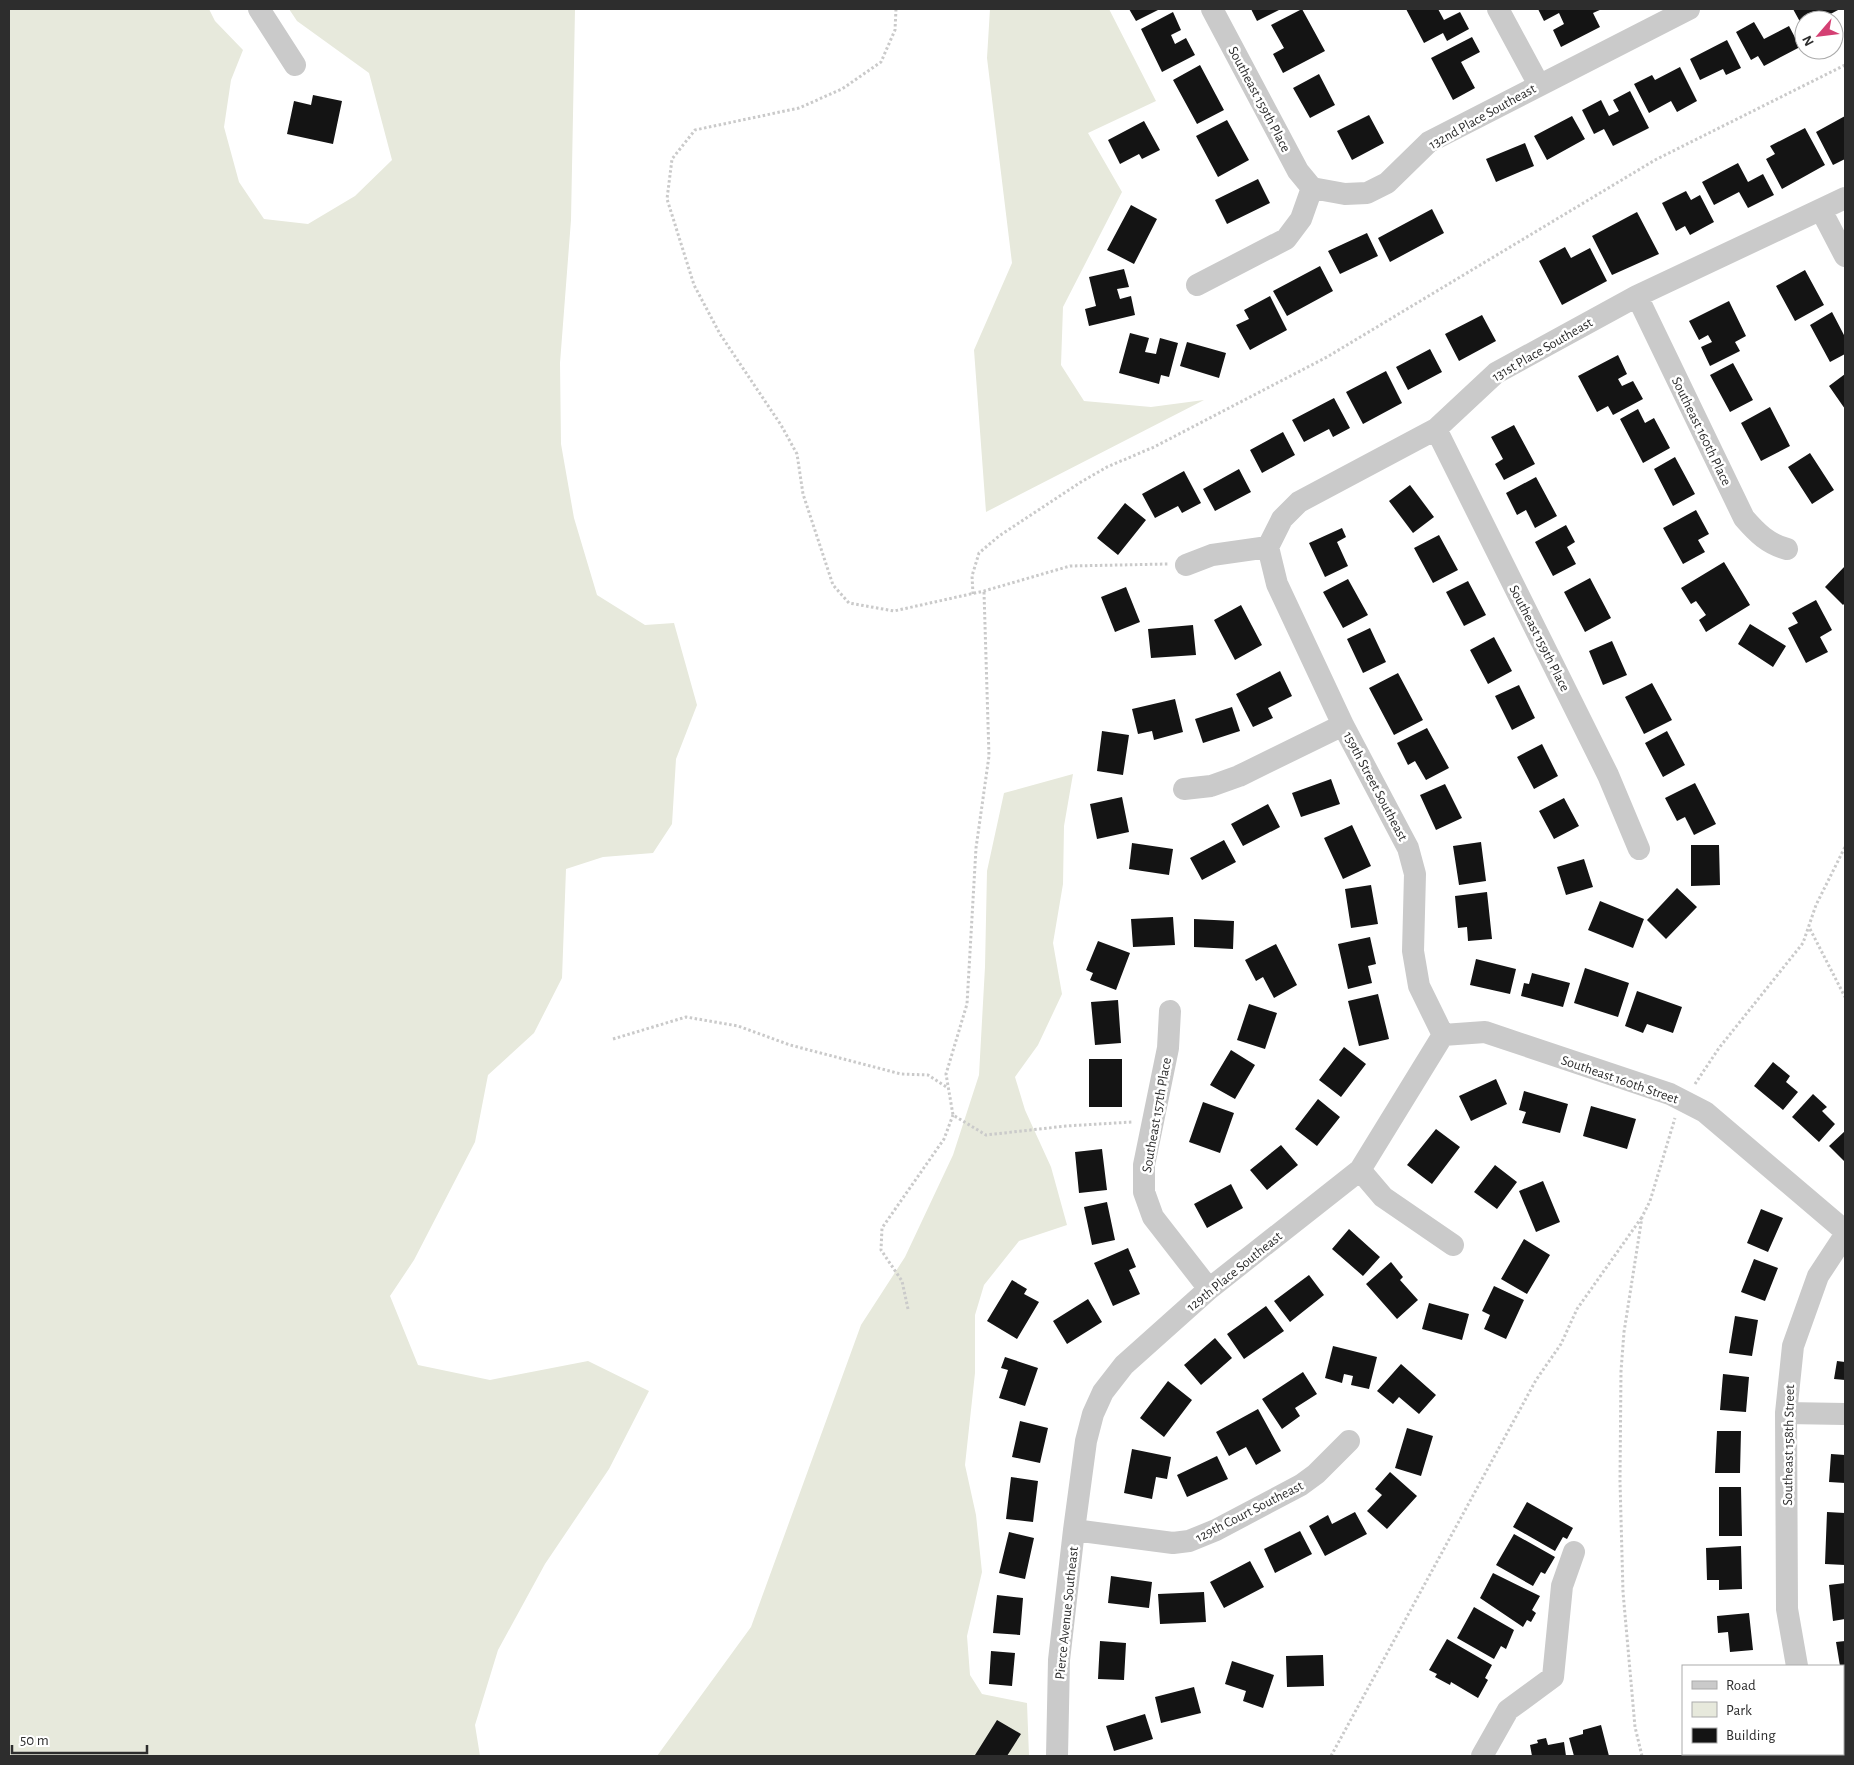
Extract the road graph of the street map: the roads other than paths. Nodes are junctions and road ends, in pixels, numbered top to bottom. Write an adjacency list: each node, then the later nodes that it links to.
1 (259, 9): 5 (street)
2 (1212, 9): 7 (street, Southeast 159th Place)
3 (1498, 9): 6 (street)
4 (1689, 9): 6 (street, 132nd Place Southeast)
5 (295, 65)
6 (1539, 85): 7 (street, 132nd Place Southeast)
7 (1312, 188): 11 (street)
8 (1845, 198): 9 (street, 131st Place Southeast)
9 (1821, 210): 10 (street); 12 (street, 131st Place Southeast)
10 (1845, 256)
11 (1197, 285)
12 (1637, 296): 13 (street, 131st Place Southeast); 15 (street, Southeast 160th Place)
13 (1436, 429): 14 (street, 131st Place Southeast); 19 (street, Southeast 159th Place)
14 (1268, 547): 16 (street); 17 (street, 159th Street Southeast)
15 (1787, 549)
16 (1186, 565)
17 (1343, 725): 18 (street); 21 (street, 159th Street Southeast)
18 (1184, 789)
19 (1639, 849)
20 (1170, 1011): 26 (street, Southeast 157th Place)
21 (1442, 1035): 22 (street, 129th Place Southeast); 23 (street, Southeast 160th Street)
22 (1360, 1170): 25 (street); 26 (street, 129th Place Southeast)
23 (1845, 1231)
24 (1845, 1235): 27 (street, Southeast 158th Street)
25 (1453, 1245)
26 (1209, 1289): 30 (street, 129th Place Southeast)
27 (1786, 1413): 28 (street); 32 (street, Southeast 158th Street)
28 (1845, 1414)
29 (1348, 1441): 30 (street, 129th Court Southeast)
30 (1074, 1530): 33 (street, Pierce Avenue Southeast)
31 (1574, 1552): 34 (street)
32 (1797, 1665)
33 (1057, 1756)
34 (1482, 1756)

